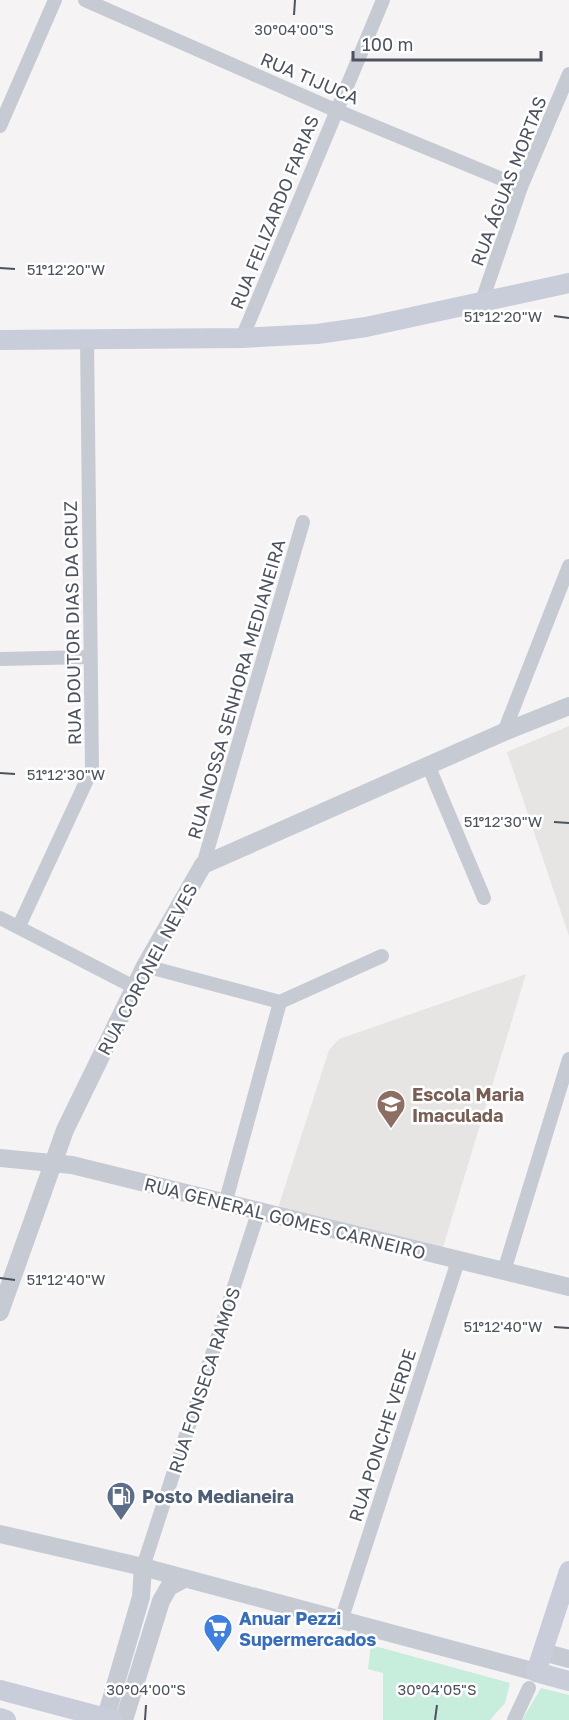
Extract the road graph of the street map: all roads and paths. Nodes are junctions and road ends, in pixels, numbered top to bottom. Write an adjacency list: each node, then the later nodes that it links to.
1 (55, 0): 6 (street)
2 (85, 0): 5 (street, RUA TIJUCA)
3 (383, 0): 5 (street, RUA FELIZARDO FARIAS)
4 (569, 74): 7 (street, RUA ÁGUAS MORTAS)
5 (335, 110): 7 (street, RUA TIJUCA); 10 (street, RUA FELIZARDO FARIAS)
6 (0, 126)
7 (521, 187): 9 (street, RUA ÁGUAS MORTAS)
8 (568, 283): 9 (main road)
9 (482, 301): 10 (main road)
10 (242, 338): 11 (main road)
11 (87, 339): 12 (main road); 15 (street, RUA DOUTOR DIAS DA CRUZ)
12 (0, 340)
13 (303, 522): 20 (street, RUA NOSSA SENHORA MEDIANEIRA)
14 (569, 566): 18 (street)
15 (90, 657): 16 (street); 23 (street, RUA DOUTOR DIAS DA CRUZ)
16 (0, 659)
17 (569, 706): 18 (street, RUA CORONEL NEVES)
18 (504, 732): 19 (street, RUA CORONEL NEVES)
19 (428, 765): 20 (street, RUA CORONEL NEVES); 21 (street)
20 (203, 866): 25 (street, RUA CORONEL NEVES)
21 (484, 898)
22 (0, 918): 23 (street)
23 (19, 926): 26 (street)
24 (382, 956): 27 (street)
25 (145, 966): 26 (street, RUA CORONEL NEVES); 27 (street)
26 (134, 987): 30 (street, RUA CORONEL NEVES)
27 (280, 1002): 31 (street)
28 (569, 1059): 34 (street)
29 (0, 1158): 30 (street, RUA GENERAL GOMES CARNEIRO)
30 (54, 1162): 31 (street, RUA GENERAL GOMES CARNEIRO); 36 (street, RUA CORONEL NEVES)
31 (225, 1204): 32 (street, RUA GENERAL GOMES CARNEIRO)
32 (258, 1213): 33 (street, RUA GENERAL GOMES CARNEIRO); 38 (street, RUA FONSECA RAMOS)
33 (458, 1261): 34 (street, RUA GENERAL GOMES CARNEIRO); 41 (street, RUA PONCHE VERDE)
34 (504, 1271): 35 (street, RUA GENERAL GOMES CARNEIRO)
35 (569, 1287)
36 (0, 1312)
37 (0, 1534): 38 (street)
38 (143, 1567): 40 (street); 48 (street, RUA FONSECA RAMOS)
39 (569, 1571): 42 (main road)
40 (184, 1579): 41 (street); 48 (street)
41 (341, 1621): 44 (street)
42 (543, 1652): 43 (street); 44 (main road)
43 (569, 1659)
44 (533, 1680): 45 (main road); 50 (street)
45 (569, 1681)
46 (0, 1690): 48 (main road)
47 (0, 1719): 49 (main road)
48 (112, 1719)
49 (6, 1720)
50 (514, 1720)

